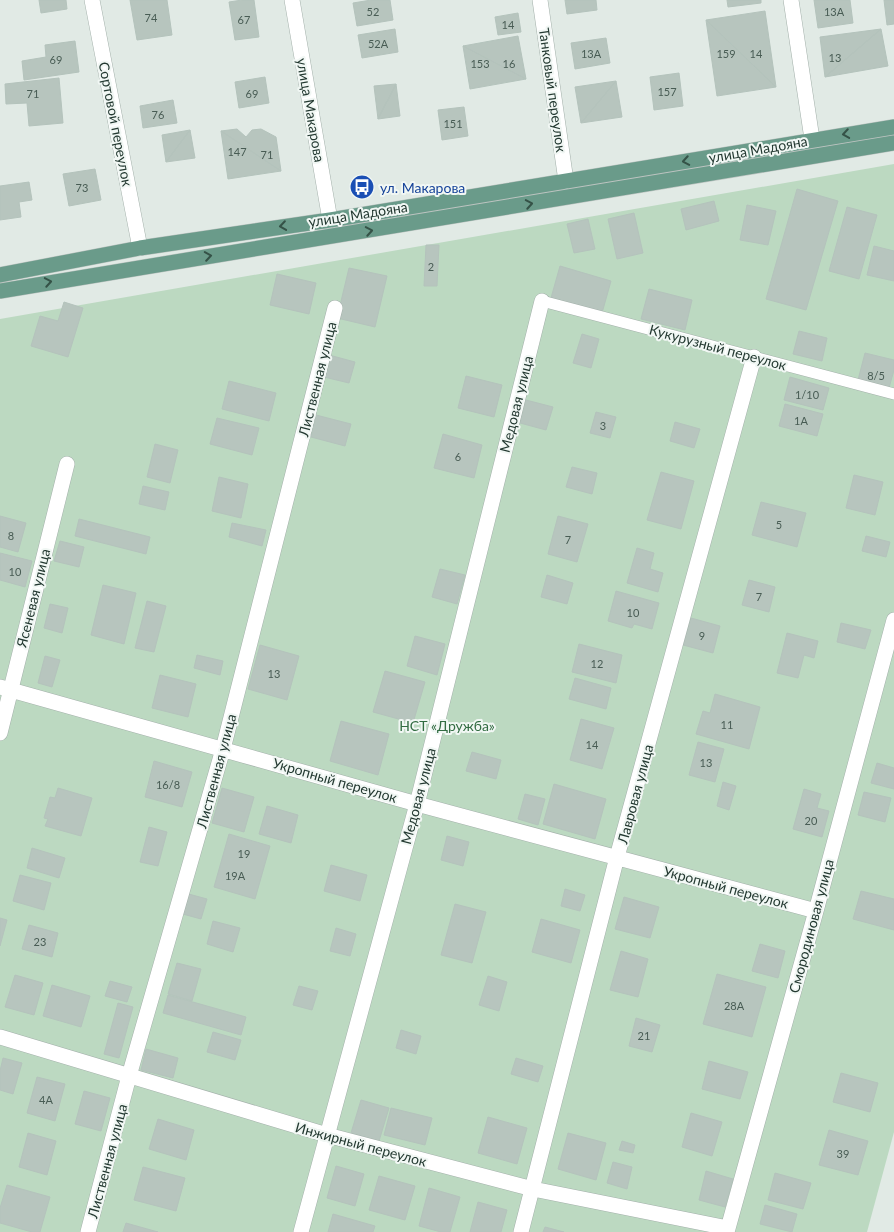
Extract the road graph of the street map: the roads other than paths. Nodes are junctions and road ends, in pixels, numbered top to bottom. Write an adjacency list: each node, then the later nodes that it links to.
1 (92, 0): 10 (street, Сортовой переулок)
2 (292, 0): 9 (street, улица Макарова)
3 (540, 0): 8 (street, Танковый переулок)
4 (791, 0): 6 (street)
5 (894, 127): 6 (main road, улица Мадояна, one-way to 6)
6 (812, 140): 8 (main road, улица Мадояна, one-way to 8)
7 (894, 143): 12 (main road, улица Мадояна, one-way to 7)
8 (566, 181): 9 (main road, улица Мадояна)
9 (330, 220): 10 (main road, улица Мадояна, one-way to 10)
10 (140, 248): 11 (main road, улица Мадояна)
11 (0, 276)
12 (0, 291)
13 (542, 301): 15 (lane, Кукурузный переулок); 22 (street, Медовая улица)
14 (335, 308): 21 (street, Лиственная улица)
15 (754, 357): 16 (lane, Кукурузный переулок); 23 (street, Лавровая улица)
16 (894, 394)
17 (67, 464): 19 (street, Ясеневая улица)
18 (894, 620): 24 (street, Смородиновая улица)
19 (5, 688): 20 (street, Ясеневая улица); 21 (street, Укропный переулок)
20 (0, 732)
21 (223, 749): 22 (street, Укропный переулок); 26 (street, Лиственная улица)
22 (416, 804): 23 (street, Укропный переулок); 27 (street, Медовая улица)
23 (617, 857): 24 (street, Укропный переулок); 28 (street, Лавровая улица)
24 (816, 911): 29 (street, Смородиновая улица)
25 (0, 1037): 26 (street, Инжирный переулок)
26 (129, 1076): 27 (street, Инжирный переулок); 30 (street, Лиственная улица)
27 (327, 1135): 28 (street, Инжирный переулок); 31 (street, Медовая улица)
28 (533, 1189): 29 (street, Инжирный переулок); 32 (street, Лавровая улица)
29 (727, 1230)
30 (88, 1232)
31 (301, 1232)
32 (521, 1232)

